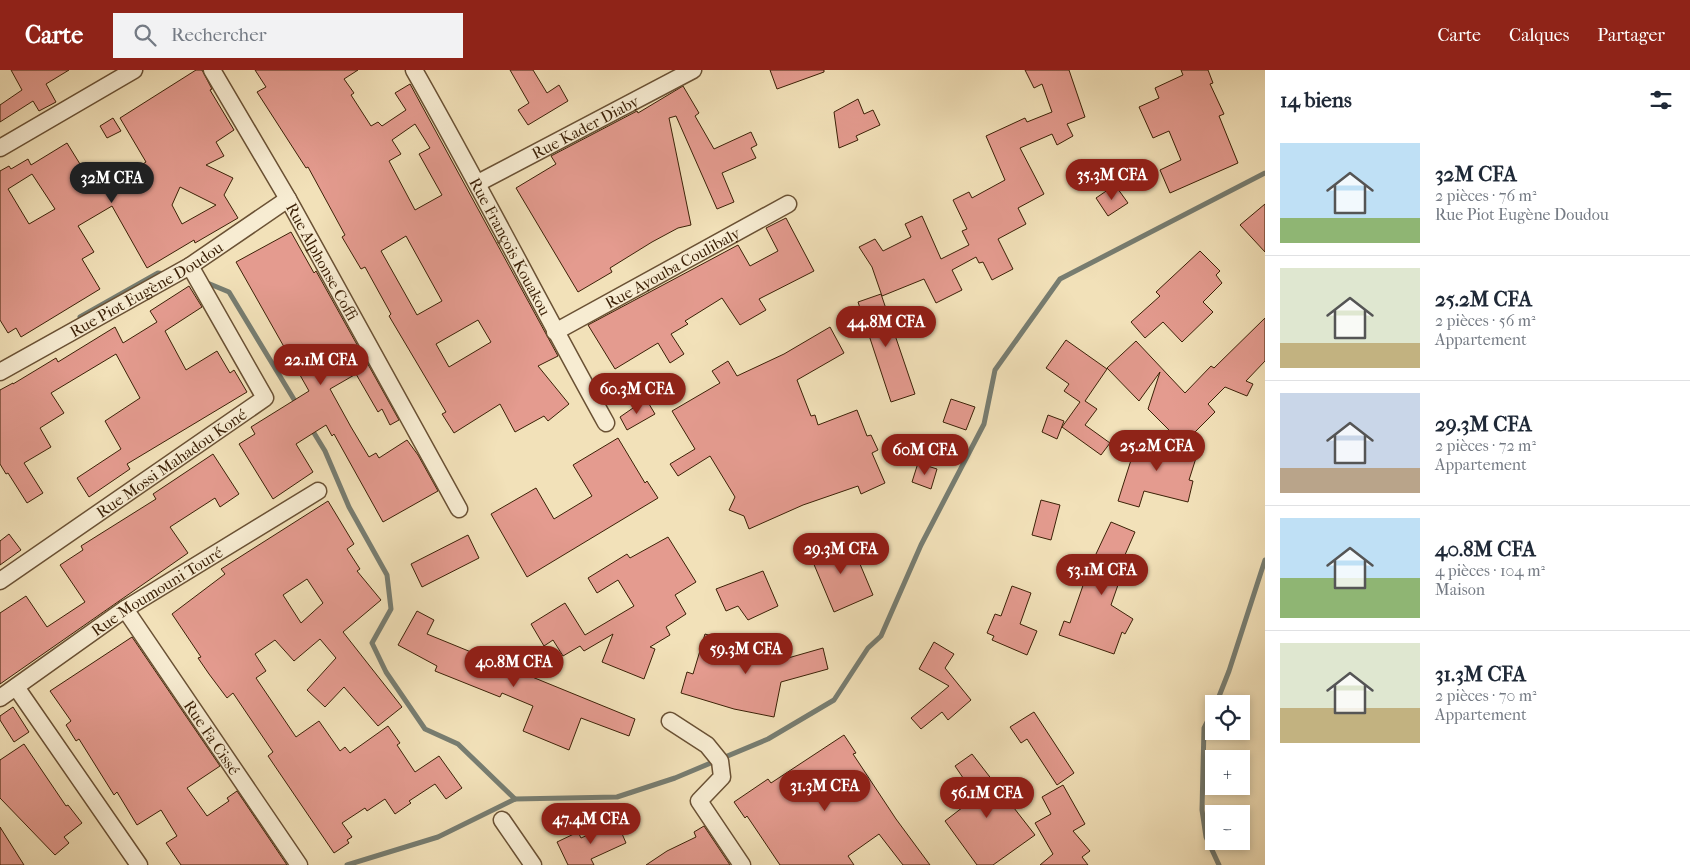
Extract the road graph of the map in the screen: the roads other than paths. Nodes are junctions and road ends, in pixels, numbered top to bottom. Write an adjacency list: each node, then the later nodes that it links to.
1 (134, 70): 5 (street)
2 (212, 70): 7 (street, Rue Alphonse Coffi)
3 (414, 70): 6 (street, Rue François Kouakou)
4 (693, 70): 6 (street, Rue Kader Diaby)
5 (0, 148)
6 (478, 183): 10 (street, Rue François Kouakou)
7 (288, 200): 9 (street, Rue Piot Eugène Doudou); 14 (street, Rue Alphonse Coffi)
8 (788, 204): 10 (street, Rue Ayouba Coulibaly)
9 (190, 266): 11 (street, Rue Piot Eugène Doudou); 15 (street, Rue Mossi Mahadou Koné)
10 (555, 332): 12 (street, Rue François Kouakou)
11 (0, 372)
12 (606, 423)
13 (318, 491): 16 (street, Rue Moumouni Touré)
14 (459, 509)
15 (0, 581)
16 (125, 609): 17 (street, Rue Moumouni Touré); 22 (street, Rue Fa Cissé)
17 (16, 687): 18 (street, Rue Moumouni Touré); 21 (street)
18 (0, 698)
19 (670, 720): 24 (street)
20 (502, 820): 23 (street)
21 (139, 865)
22 (299, 865)
23 (533, 865)
24 (742, 865)

